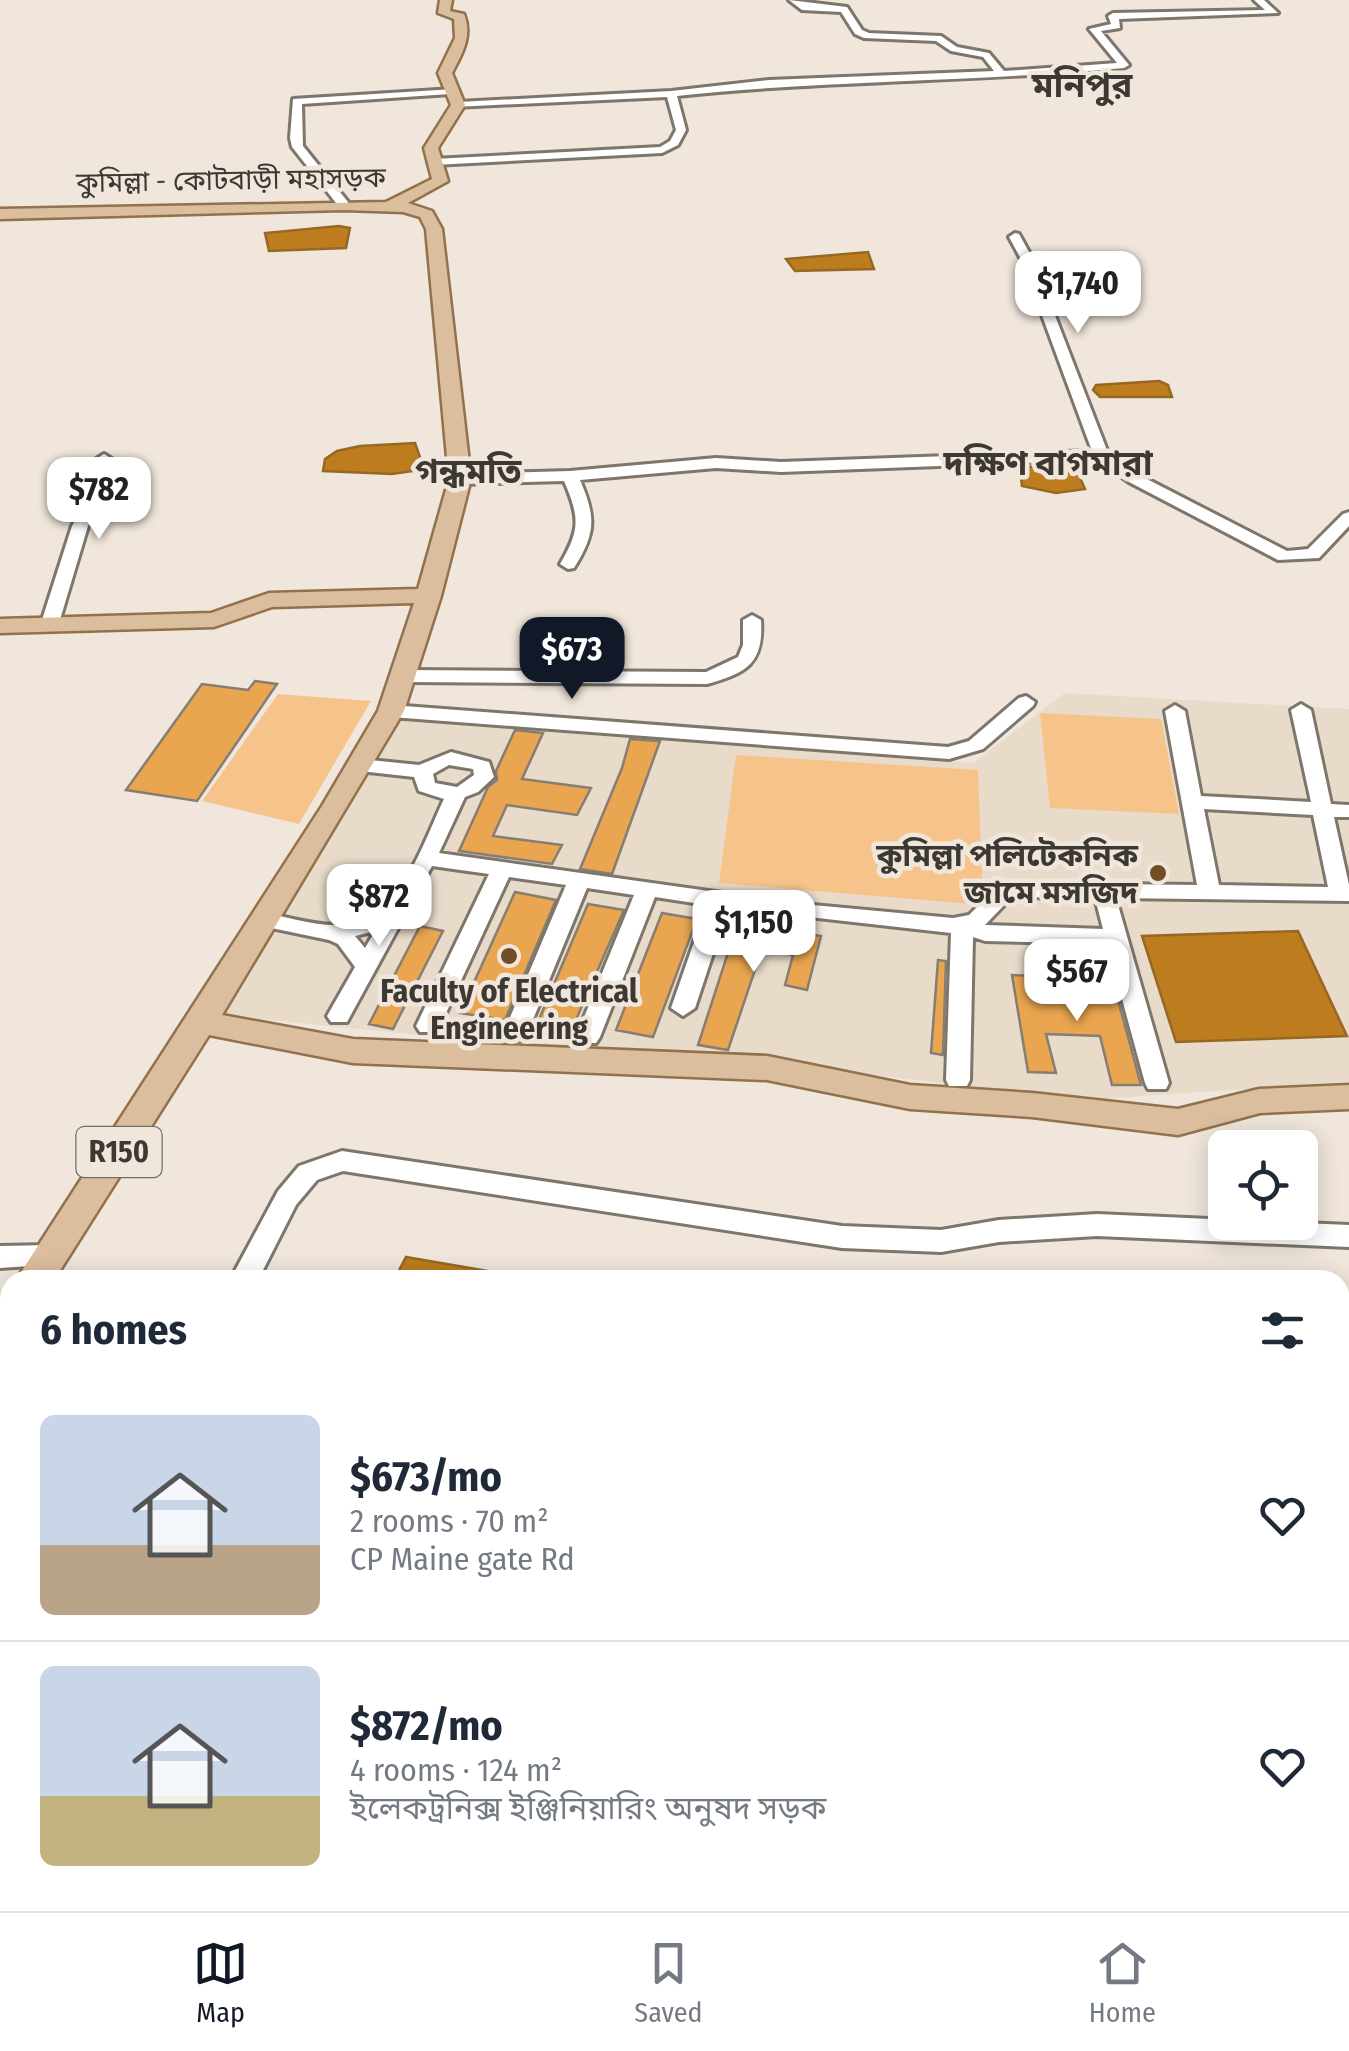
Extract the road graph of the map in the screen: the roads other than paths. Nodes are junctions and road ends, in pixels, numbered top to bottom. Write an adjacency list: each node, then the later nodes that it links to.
1 (446, 0): 8 (main road)
2 (794, 0): 6 (street)
3 (1260, 0): 5 (street)
4 (1158, 2): 5 (street)
5 (1167, 14): 6 (street)
6 (1001, 73): 7 (street)
7 (671, 94): 8 (street); 9 (street)
8 (454, 98): 9 (main road); 10 (street)
9 (434, 162): 11 (main road)
10 (344, 205): 11 (main road, কুমিল্লা - কোটবাড়ী মহাসড়ক / R150); 12 (main road, কুমিল্লা - কোটবাড়ী মহাসড়ক / R150)
11 (389, 206): 17 (main road, কুমিল্লা - কোটবাড়ী মহাসড়ক / R150)
12 (0, 214)
13 (1014, 237): 14 (street)
14 (1101, 455): 16 (street); 18 (street)
15 (104, 459): 22 (street)
16 (570, 476): 17 (street); 19 (street)
17 (460, 478): 20 (main road, কুমিল্লা - কোটবাড়ী মহাসড়ক / R150)
18 (1349, 517)
19 (568, 564)
20 (428, 596): 22 (main road); 24 (main road, কুমিল্লা - কোটবাড়ী মহাসড়ক / R150)
21 (752, 620): 24 (street)
22 (50, 623): 23 (main road)
23 (0, 626)
24 (404, 676): 27 (main road, কুমিল্লা - কোটবাড়ী মহাসড়ক / R150)
25 (1026, 702): 27 (street)
26 (1300, 710): 40 (street)
27 (391, 711): 29 (main road, কুমিল্লা - কোটবাড়ী মহাসড়ক / R150)
28 (1175, 711): 32 (street)
29 (360, 766): 30 (street); 43 (main road, কুমিল্লা - কোটবাড়ী মহাসড়ক / R150)
30 (423, 772): 31 (street); 31 (street)
31 (456, 795): 34 (street)
32 (1193, 802): 33 (street); 39 (street)
33 (1349, 811)
34 (426, 858): 35 (street); 42 (street)
35 (502, 870): 36 (street); 51 (street)
36 (579, 880): 38 (street); 52 (street)
37 (1103, 889): 39 (street); 44 (street); 46 (street)
38 (647, 890): 41 (street); 53 (street)
39 (1209, 891): 40 (street)
40 (1344, 894)
41 (720, 900): 44 (street); 48 (street)
42 (398, 909): 45 (street); 47 (street)
43 (266, 920): 45 (street); 50 (main road, কুমিল্লা - কোটবাড়ী মহাসড়ক / R150)
44 (962, 924): 46 (street); 54 (street)
45 (335, 934): 47 (street)
46 (1116, 937): 55 (street)
47 (366, 965): 49 (street)
48 (682, 1008)
49 (339, 1016)
50 (201, 1022): 56 (main road); 59 (main road, R150)
51 (428, 1026)
52 (515, 1034)
53 (588, 1037)
54 (958, 1080)
55 (1157, 1083)
56 (1349, 1097)
57 (1349, 1236): 60 (street)
58 (0, 1257): 59 (street)
59 (42, 1268)
60 (249, 1270)

